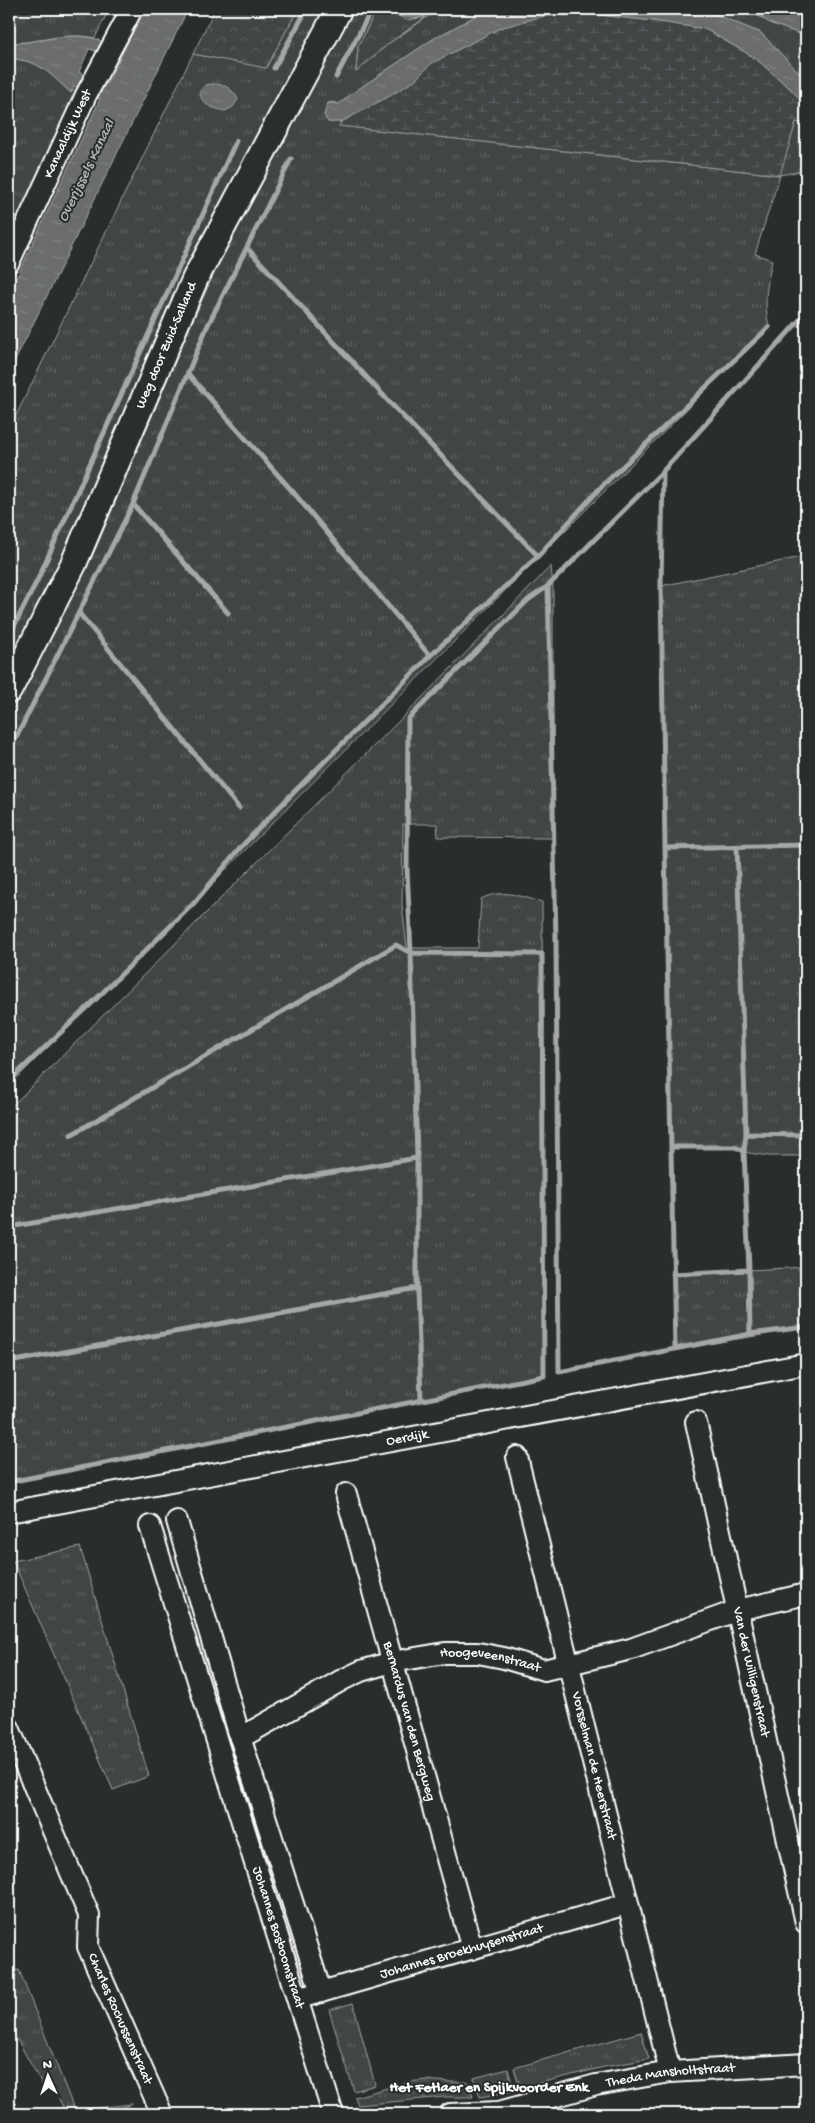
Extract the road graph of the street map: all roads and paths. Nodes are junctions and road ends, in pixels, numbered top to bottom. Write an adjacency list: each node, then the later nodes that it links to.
1 (132, 9): 3 (street, Kanaaldijk West)
2 (339, 9): 4 (main road, Weg door Zuid-Salland)
3 (9, 262)
4 (9, 690)
5 (806, 1364): 9 (street, Oerdijk)
6 (696, 1422): 13 (street, Van der Willigenstraat)
7 (517, 1457): 15 (street, Vorsselman de Heerstraat)
8 (346, 1494): 14 (street, Bernardus van den Bergweg)
9 (9, 1512)
10 (177, 1521): 17 (street, Johannes Bosboomstraat)
11 (150, 1526): 18 (street, Johannes Bosboomstraat)
12 (806, 1594): 13 (street, Hoogeveenstraat)
13 (738, 1610): 15 (street, Hoogeveenstraat); 20 (street, Van der Willigenstraat)
14 (392, 1662): 15 (street, Hoogeveenstraat); 17 (street, Hoogeveenstraat); 21 (street, Bernardus van den Bergweg)
15 (568, 1665): 19 (street, Vorsselman de Heerstraat)
16 (9, 1728): 27 (street, Charles Rochussenstraat)
17 (243, 1744): 18 (street); 22 (street, Johannes Bosboomstraat)
18 (223, 1760): 23 (street, Johannes Bosboomstraat)
19 (627, 1904): 21 (street, Johannes Broekhuysenstraat); 25 (street, Vorsselman de Heerstraat)
20 (806, 1923)
21 (472, 1949): 22 (street, Johannes Broekhuysenstraat)
22 (321, 1992): 23 (street, Johannes Broekhuysenstraat)
23 (297, 1999): 28 (street, Johannes Bosboomstraat)
24 (806, 2064): 25 (street, Theda Mansholtstraat)
25 (670, 2072): 26 (street, Theda Mansholtstraat)
26 (499, 2113): 29 (street, Theda Mansholtstraat)
27 (162, 2114)
28 (333, 2114)
29 (450, 2114)

